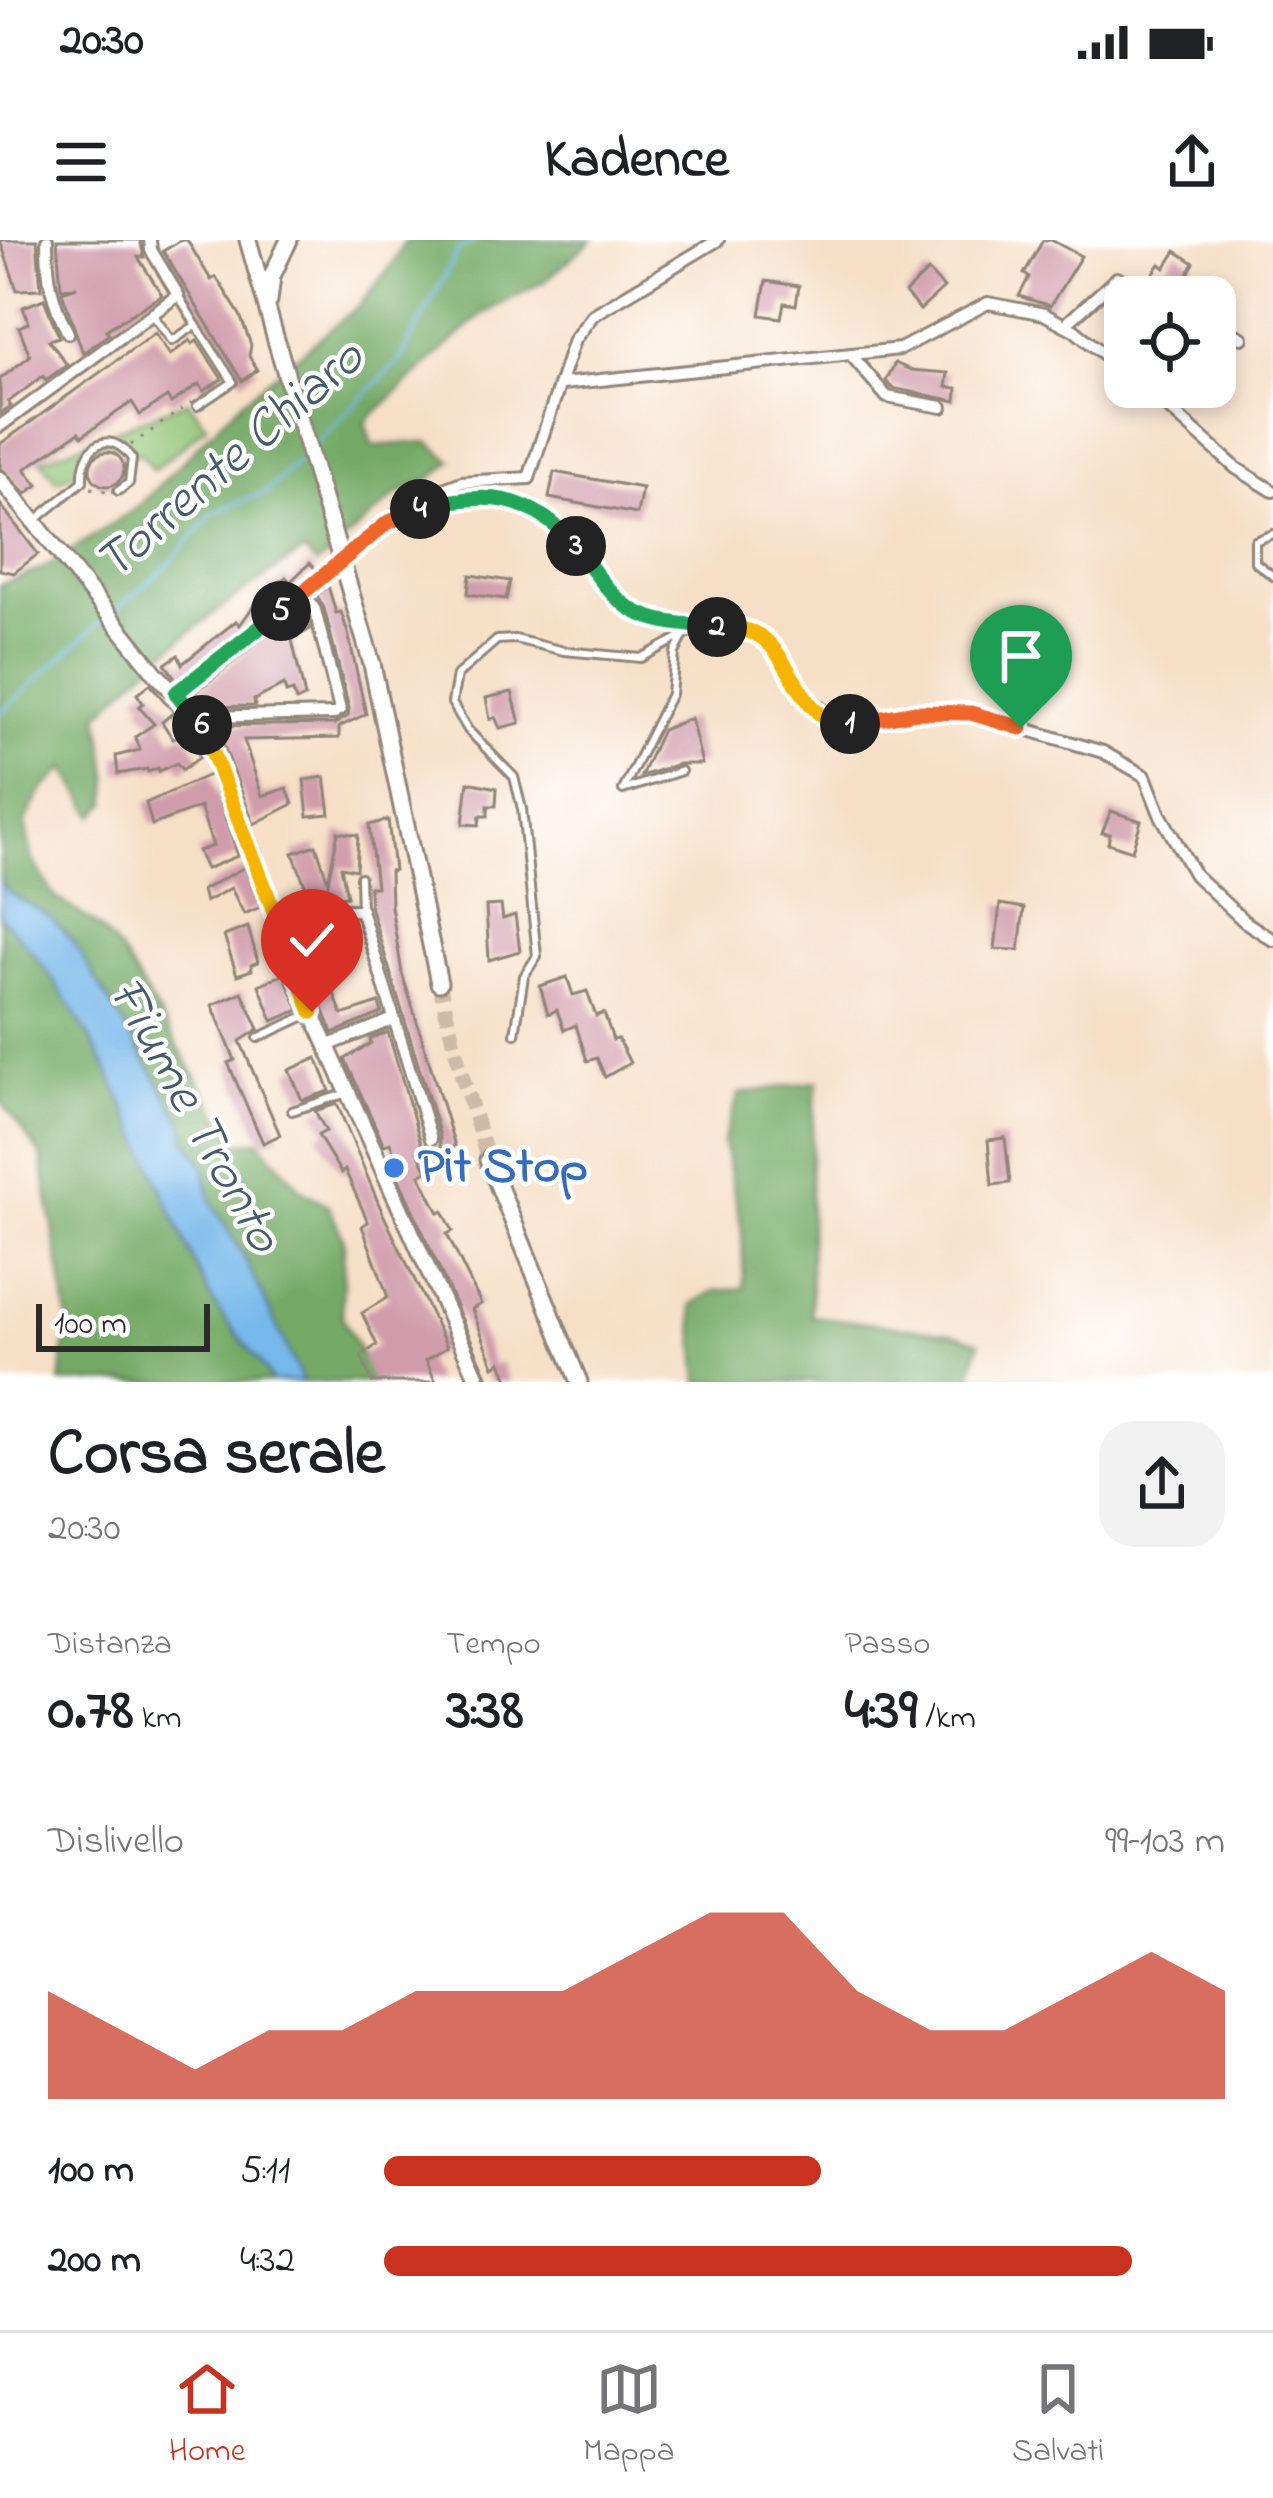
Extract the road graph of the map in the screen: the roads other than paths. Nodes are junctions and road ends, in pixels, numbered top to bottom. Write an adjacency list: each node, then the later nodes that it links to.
1 (47, 240): 12 (street)
2 (151, 240): 7 (street)
3 (248, 240): 8 (main road)
4 (289, 240): 8 (main road)
5 (718, 240): 17 (street)
6 (1104, 290): 11 (street)
7 (178, 295): 9 (street); 10 (lane)
8 (268, 310): 39 (main road, bridge)
9 (152, 314): 10 (lane); 21 (street)
10 (196, 325): 18 (lane)
11 (1065, 325): 15 (street); 16 (street)
12 (68, 333)
13 (1236, 335): 14 (street)
14 (1242, 338)
15 (1104, 355)
16 (853, 357): 17 (street); 19 (street)
17 (562, 384): 26 (street)
18 (201, 403)
19 (942, 407)
20 (1169, 408): 24 (street)
21 (0, 426)
22 (0, 479): 25 (street)
23 (118, 491): 25 (lane)
24 (1273, 491)
25 (33, 522): 32 (street)
26 (387, 523): 29 (street); 30 (street)
27 (1273, 534): 28 (lane)
28 (1273, 576)
29 (304, 593): 32 (street); 33 (street)
30 (704, 626): 31 (lane); 38 (street)
31 (684, 635): 34 (lane); 42 (lane)
32 (176, 693): 33 (street)
33 (198, 717): 37 (street)
34 (681, 771)
35 (360, 878): 36 (lane)
36 (362, 910): 37 (street); 41 (street)
37 (274, 911): 40 (street)
38 (1273, 940)
39 (439, 983)
40 (312, 1012): 43 (lane); 44 (street)
41 (394, 1018): 44 (street); 47 (street)
42 (515, 1034)
43 (259, 1038)
44 (327, 1046): 45 (street)
45 (347, 1092): 46 (lane); 49 (street)
46 (292, 1111)
47 (430, 1139)
48 (488, 1160): 50 (main road)
49 (479, 1382)
50 (579, 1382)

